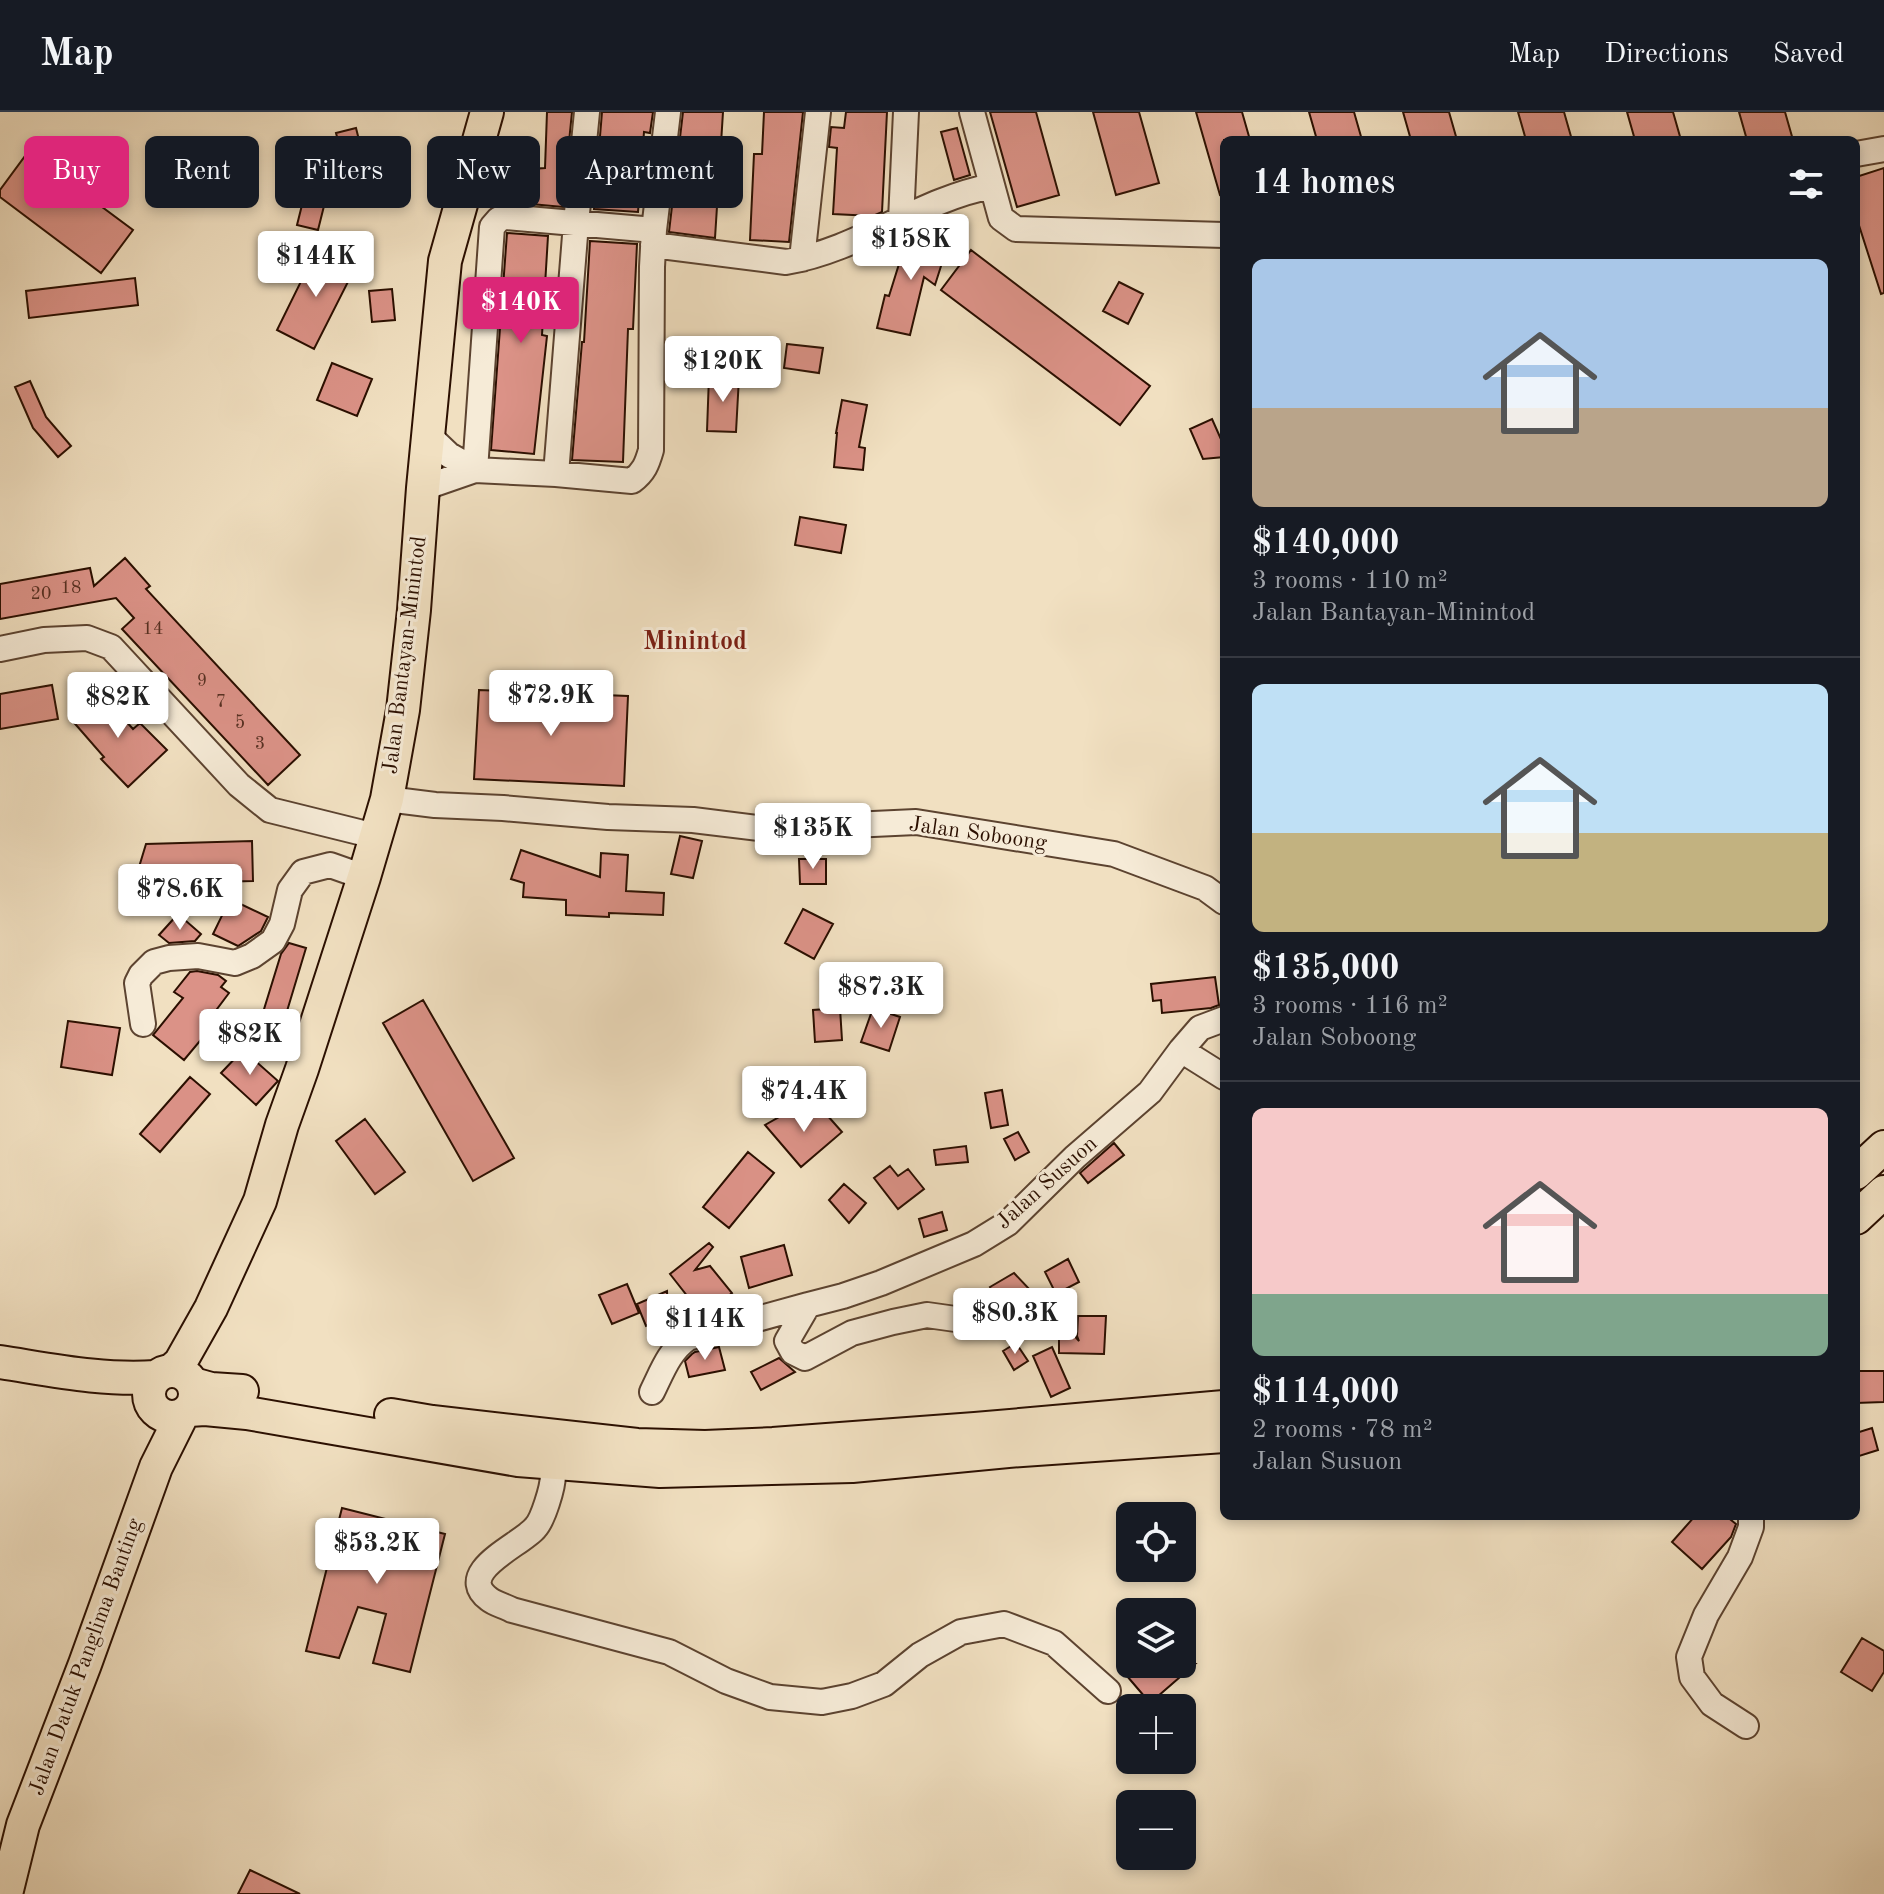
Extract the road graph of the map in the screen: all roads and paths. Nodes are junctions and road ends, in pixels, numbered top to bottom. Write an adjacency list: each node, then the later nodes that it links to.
1 (587, 112): 11 (street)
2 (668, 112): 13 (street)
3 (818, 112): 14 (street)
4 (906, 112): 10 (street)
5 (972, 112): 9 (street)
6 (487, 116): 15 (main road, Jalan Bantayan-Minintod)
7 (1884, 149): 8 (street)
8 (1860, 153)
9 (992, 186): 10 (street); 12 (street)
10 (901, 220): 14 (street)
11 (576, 223): 13 (street); 16 (street); 17 (street)
12 (1220, 235)
13 (654, 237): 14 (street); 17 (street)
14 (802, 259)
15 (428, 435): 16 (street); 18 (main road, Jalan Bantayan-Minintod)
16 (475, 470): 17 (street); 18 (street)
17 (556, 474)
18 (423, 488): 20 (main road, Jalan Bantayan-Minintod)
19 (0, 649): 21 (street)
20 (387, 799): 21 (main road, Jalan Bantayan-Minintod); 23 (street, Jalan Soboong)
21 (375, 836): 22 (main road, Jalan Bantayan-Minintod)
22 (364, 877): 25 (street); 33 (main road, Jalan Bantayan-Minintod)
23 (1220, 899)
24 (1220, 1020): 26 (street, Jalan Susuon)
25 (143, 1024)
26 (1181, 1050): 27 (street); 32 (street, Jalan Susuon)
27 (1220, 1074)
28 (1884, 1147): 29 (main road)
29 (1860, 1169)
30 (1884, 1192): 31 (main road)
31 (1860, 1214)
32 (808, 1305): 34 (street); 38 (street, Jalan Susuon)
33 (211, 1308): 35 (main road, Jalan Bantayan-Minintod); 39 (main road, Jalan Bantayan-Minintod)
34 (1036, 1323)
35 (201, 1347): 37 (main road); 39 (main road, Jalan Bantayan-Minintod)
36 (0, 1362): 39 (main road)
37 (229, 1390): 39 (main road); 40 (main road)
38 (652, 1392)
39 (174, 1394): 42 (main road); 46 (main road, Jalan Datuk Panglima Banting)
40 (1220, 1407)
41 (1220, 1436): 42 (main road)
42 (550, 1463): 44 (street)
43 (1751, 1520): 45 (street)
44 (1108, 1691)
45 (1746, 1726)
46 (6, 1894)

